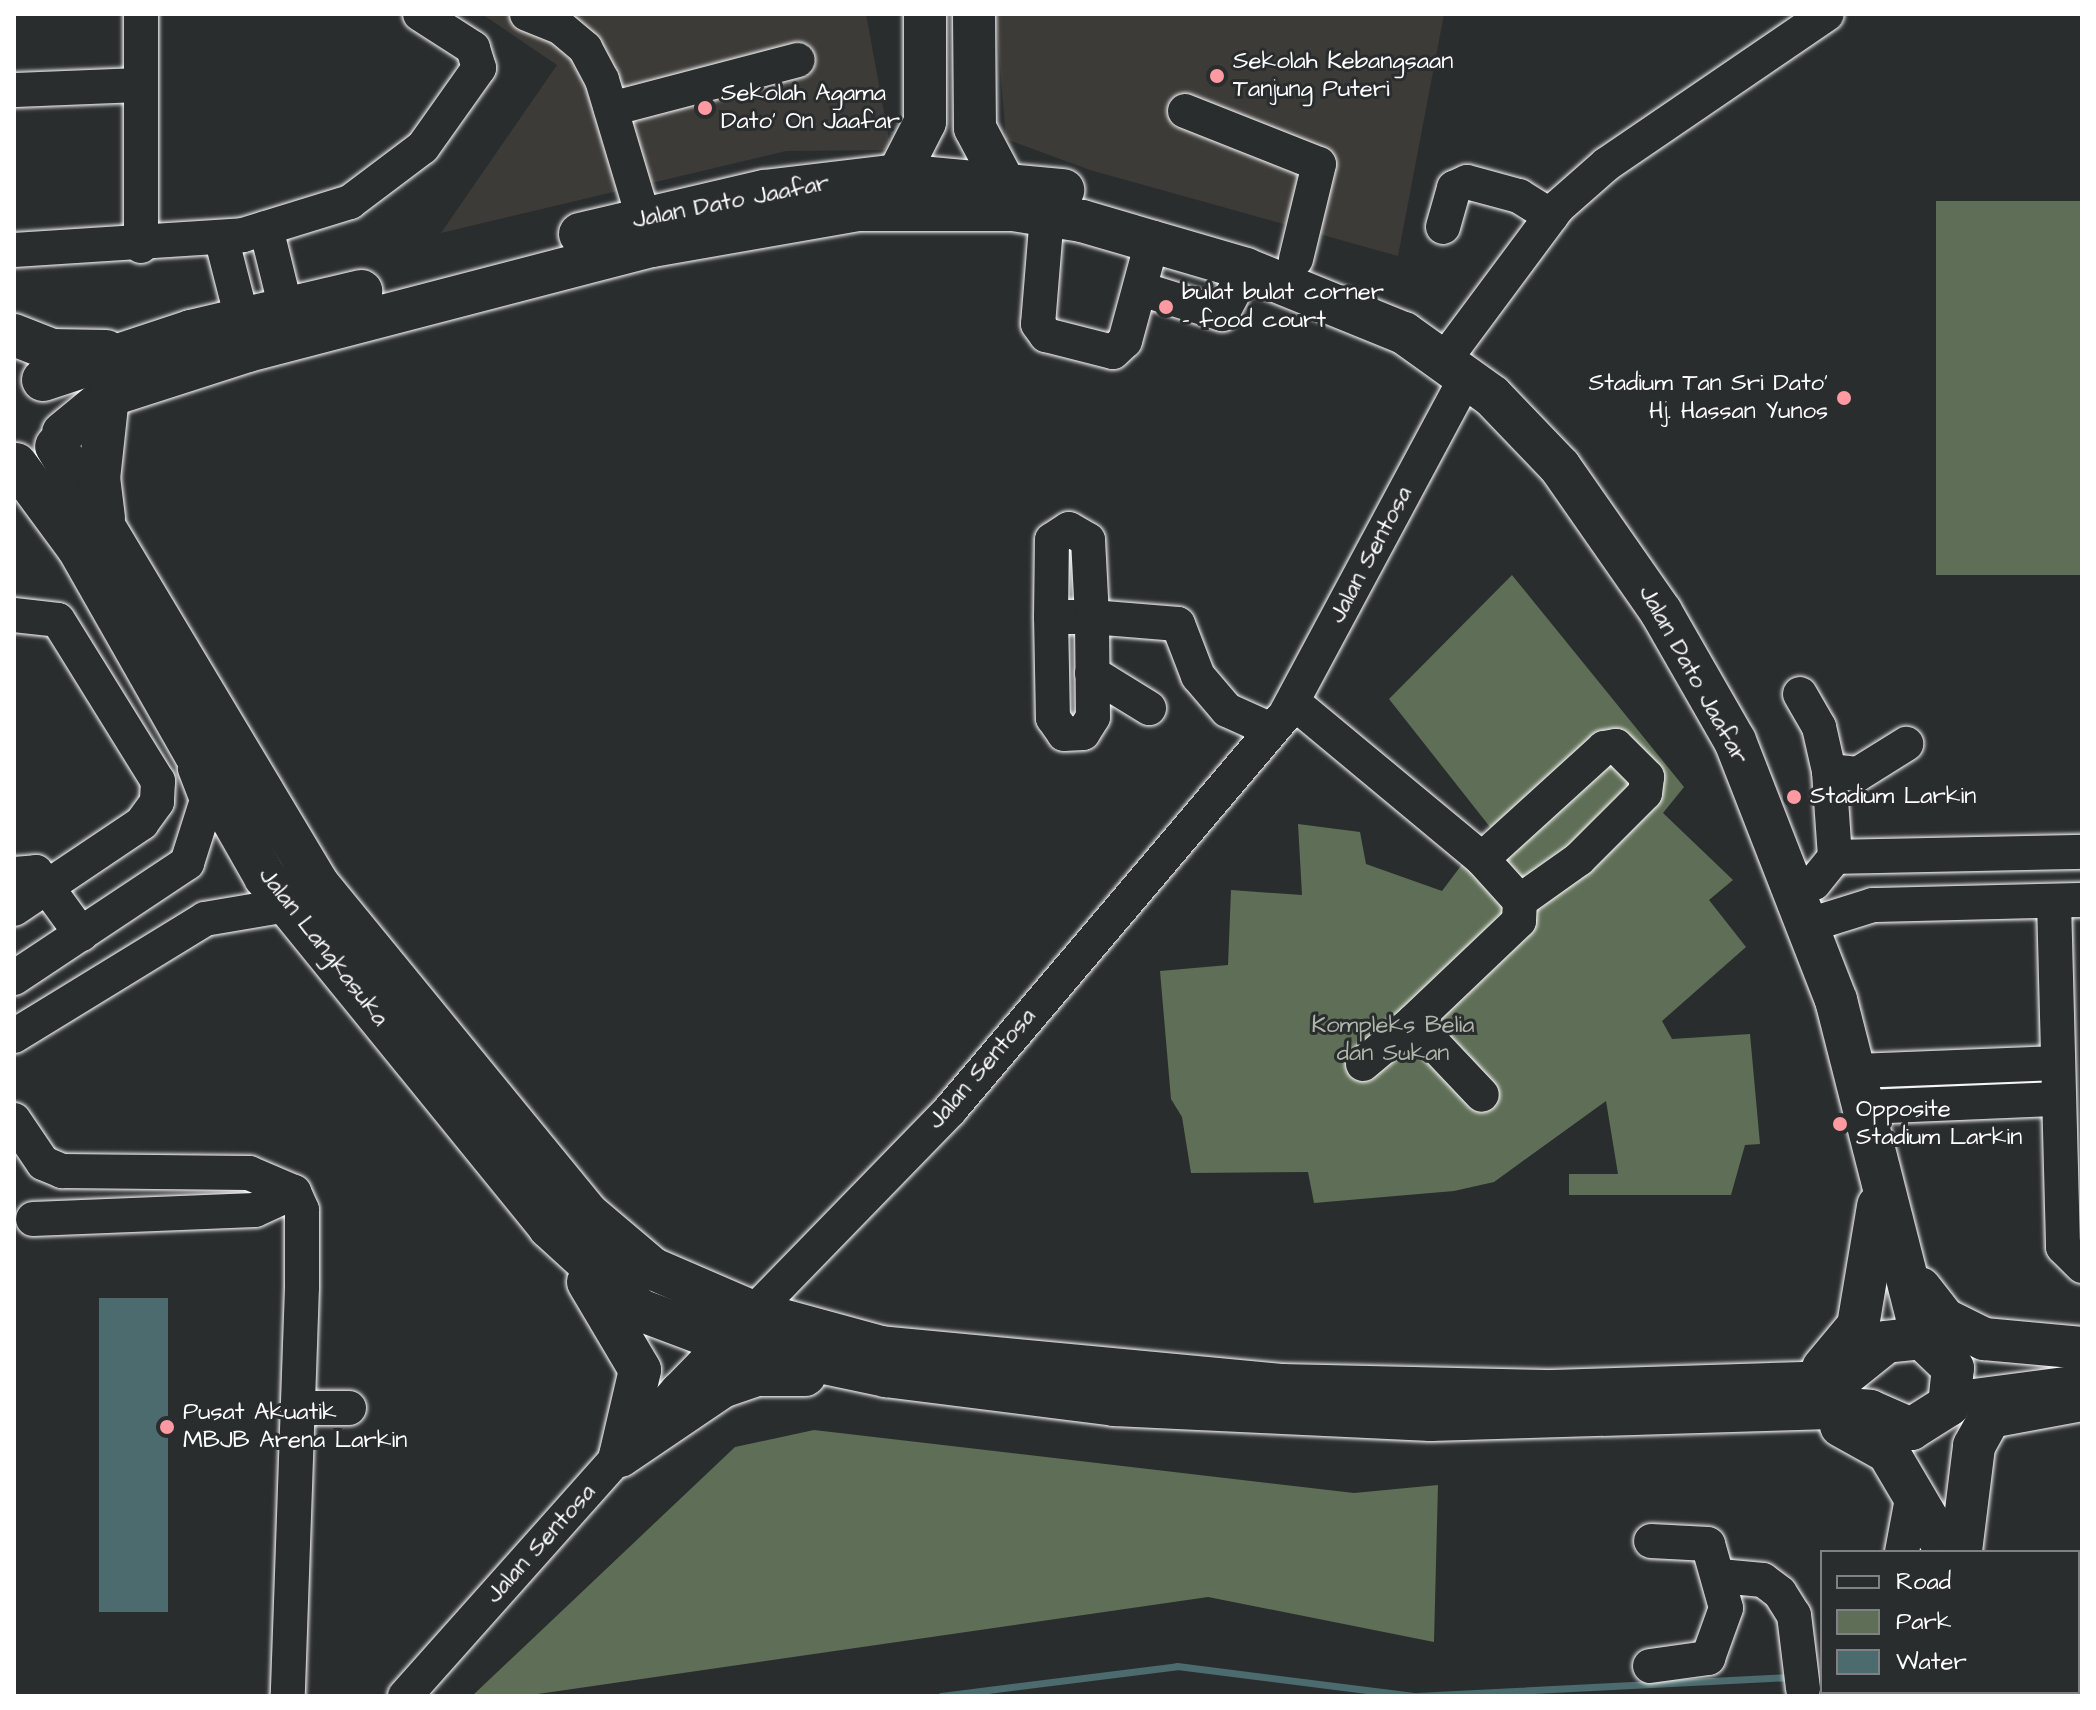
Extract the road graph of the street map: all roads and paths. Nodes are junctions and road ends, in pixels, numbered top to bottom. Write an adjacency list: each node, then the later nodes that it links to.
1 (141, 14): 9 (street)
2 (420, 14): 19 (street)
3 (527, 14): 7 (street)
4 (925, 14): 13 (main road)
5 (974, 14): 14 (main road)
6 (1827, 14): 16 (street, Jalan Sentosa)
7 (563, 20): 11 (street)
8 (798, 60): 11 (street)
9 (141, 85): 10 (street); 22 (street)
10 (14, 90)
11 (611, 109): 17 (street)
12 (1185, 111): 24 (street)
13 (898, 175): 14 (main road, Jalan Dato Jaafar); 17 (main road, Jalan Dato Jaafar)
14 (1002, 179): 24 (main road, Jalan Dato Jaafar)
15 (1047, 215): 21 (main road, Jalan Dato Jaafar); 26 (street); 34 (main road, Jalan Dato Jaafar)
16 (1551, 216): 18 (street); 32 (street, Jalan Sentosa)
17 (643, 217): 27 (main road, Jalan Dato Jaafar)
18 (1443, 227)
19 (266, 228): 20 (street); 27 (street)
20 (221, 237): 22 (street); 28 (street)
21 (1153, 238): 25 (main road, Jalan Dato Jaafar); 26 (street)
22 (141, 246): 23 (street)
23 (14, 250)
24 (1296, 259): 29 (main road, Jalan Dato Jaafar)
25 (1246, 269): 26 (street); 29 (main road, Jalan Dato Jaafar)
26 (1141, 289)
27 (286, 309): 28 (main road, Jalan Dato Jaafar)
28 (242, 319): 31 (main road, Jalan Dato Jaafar)
29 (1404, 333): 32 (main road, Jalan Dato Jaafar)
30 (14, 335): 31 (main road)
31 (127, 350): 33 (main road, Jalan Dato Jaafar)
32 (1456, 367): 44 (street, Jalan Sentosa); 58 (main road, Jalan Dato Jaafar)
33 (25, 371): 35 (main road)
34 (108, 396): 35 (main road, Jalan Dato Jaafar); 38 (main road)
35 (59, 439): 36 (main road, Jalan Dato Jaafar); 38 (main road)
36 (15, 464): 38 (main road, Jalan Langkasuka)
37 (14, 511): 38 (main road)
38 (92, 540): 47 (main road, Jalan Langkasuka); 75 (main road)
39 (14, 615): 54 (street)
40 (1051, 617): 41 (street); 41 (street); 42 (street)
41 (1092, 617): 42 (street); 46 (street)
42 (1092, 673): 45 (street)
43 (1800, 694): 49 (street)
44 (1293, 702): 46 (street, Jalan Sentosa); 52 (street)
45 (1149, 708)
46 (1271, 730): 75 (street, Jalan Sentosa)
47 (183, 733): 57 (main road, Jalan Langkasuka); 60 (street)
48 (1906, 744): 49 (street)
49 (1829, 771): 51 (street)
50 (2082, 852): 51 (street)
51 (1835, 857): 58 (street)
52 (1482, 859): 56 (street); 56 (street)
53 (14, 874): 54 (street)
54 (47, 888): 59 (street); 60 (street)
55 (2068, 900): 58 (street); 64 (street)
56 (1520, 901): 62 (street)
57 (287, 905): 63 (street); 73 (main road, Jalan Langkasuka)
58 (1802, 907): 66 (main road, Jalan Dato Jaafar)
59 (14, 909)
60 (81, 934): 61 (street)
61 (14, 978)
62 (1413, 1022): 65 (street); 67 (street)
63 (14, 1036)
64 (2058, 1063): 66 (street); 68 (street)
65 (1363, 1064)
66 (1860, 1089): 68 (street); 71 (main road, Jalan Dato Jaafar)
67 (1482, 1095)
68 (2059, 1099): 74 (street)
69 (14, 1120): 70 (street)
70 (294, 1192): 72 (street); 84 (street)
71 (1883, 1204): 77 (main road, Jalan Dato Jaafar); 78 (main road); 82 (main road)
72 (33, 1219)
73 (568, 1248): 76 (main road, Jalan Langkasuka); 87 (main road)
74 (2082, 1266)
75 (753, 1312): 76 (street, Jalan Sentosa); 82 (main road)
76 (725, 1342): 79 (main road, Jalan Langkasuka); 87 (street, Jalan Sentosa)
77 (1904, 1350): 78 (street); 82 (main road); 83 (main road); 86 (main road)
78 (2082, 1350)
79 (886, 1376): 82 (main road); 87 (main road)
80 (2082, 1382): 83 (street)
81 (2082, 1400): 94 (main road)
82 (1711, 1402): 86 (main road); 88 (main road)
83 (1950, 1402): 86 (main road); 93 (main road)
84 (299, 1408): 85 (street); 98 (street)
85 (349, 1408)
86 (1879, 1418): 91 (main road)
87 (620, 1456): 99 (street, Jalan Sentosa)
88 (1913, 1493): 90 (street); 92 (main road)
89 (1651, 1541): 95 (street)
90 (1902, 1550)
91 (1949, 1550)
92 (1949, 1550)
93 (1961, 1550)
94 (1961, 1550)
95 (1720, 1576): 96 (street); 97 (street)
96 (1650, 1666)
97 (1805, 1681)
98 (288, 1696)
99 (405, 1696)

